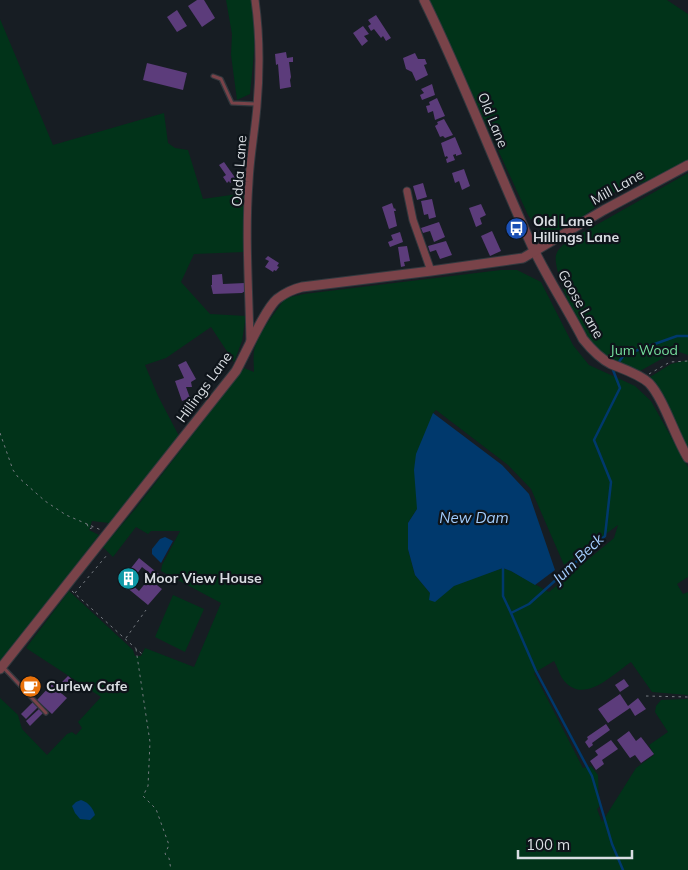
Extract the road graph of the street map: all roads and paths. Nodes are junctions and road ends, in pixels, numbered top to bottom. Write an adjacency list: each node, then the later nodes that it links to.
1 (255, 0): 4 (street, Odda Lane)
2 (424, 0): 7 (street, Old Lane)
3 (214, 76): 4 (lane)
4 (257, 104): 9 (street, Odda Lane)
5 (688, 165): 7 (street, Mill Lane)
6 (406, 191): 8 (street)
7 (535, 251): 8 (street, Hillings Lane); 11 (street, Goose Lane)
8 (431, 271): 9 (street, Hillings Lane)
9 (250, 344): 16 (street, Hillings Lane)
10 (688, 361): 11 (path)
11 (644, 379): 13 (street)
12 (0, 433): 14 (path)
13 (688, 458)
14 (86, 524): 15 (path); 15 (path)
15 (95, 527): 16 (path)
16 (109, 533): 22 (street, Hillings Lane)
17 (106, 555): 19 (path)
18 (146, 610): 19 (path)
19 (125, 639): 20 (path)
20 (136, 649): 21 (path); 26 (path)
21 (142, 654)
22 (1, 668): 25 (lane)
23 (646, 696): 24 (path)
24 (688, 697)
25 (46, 713)
26 (171, 870)

